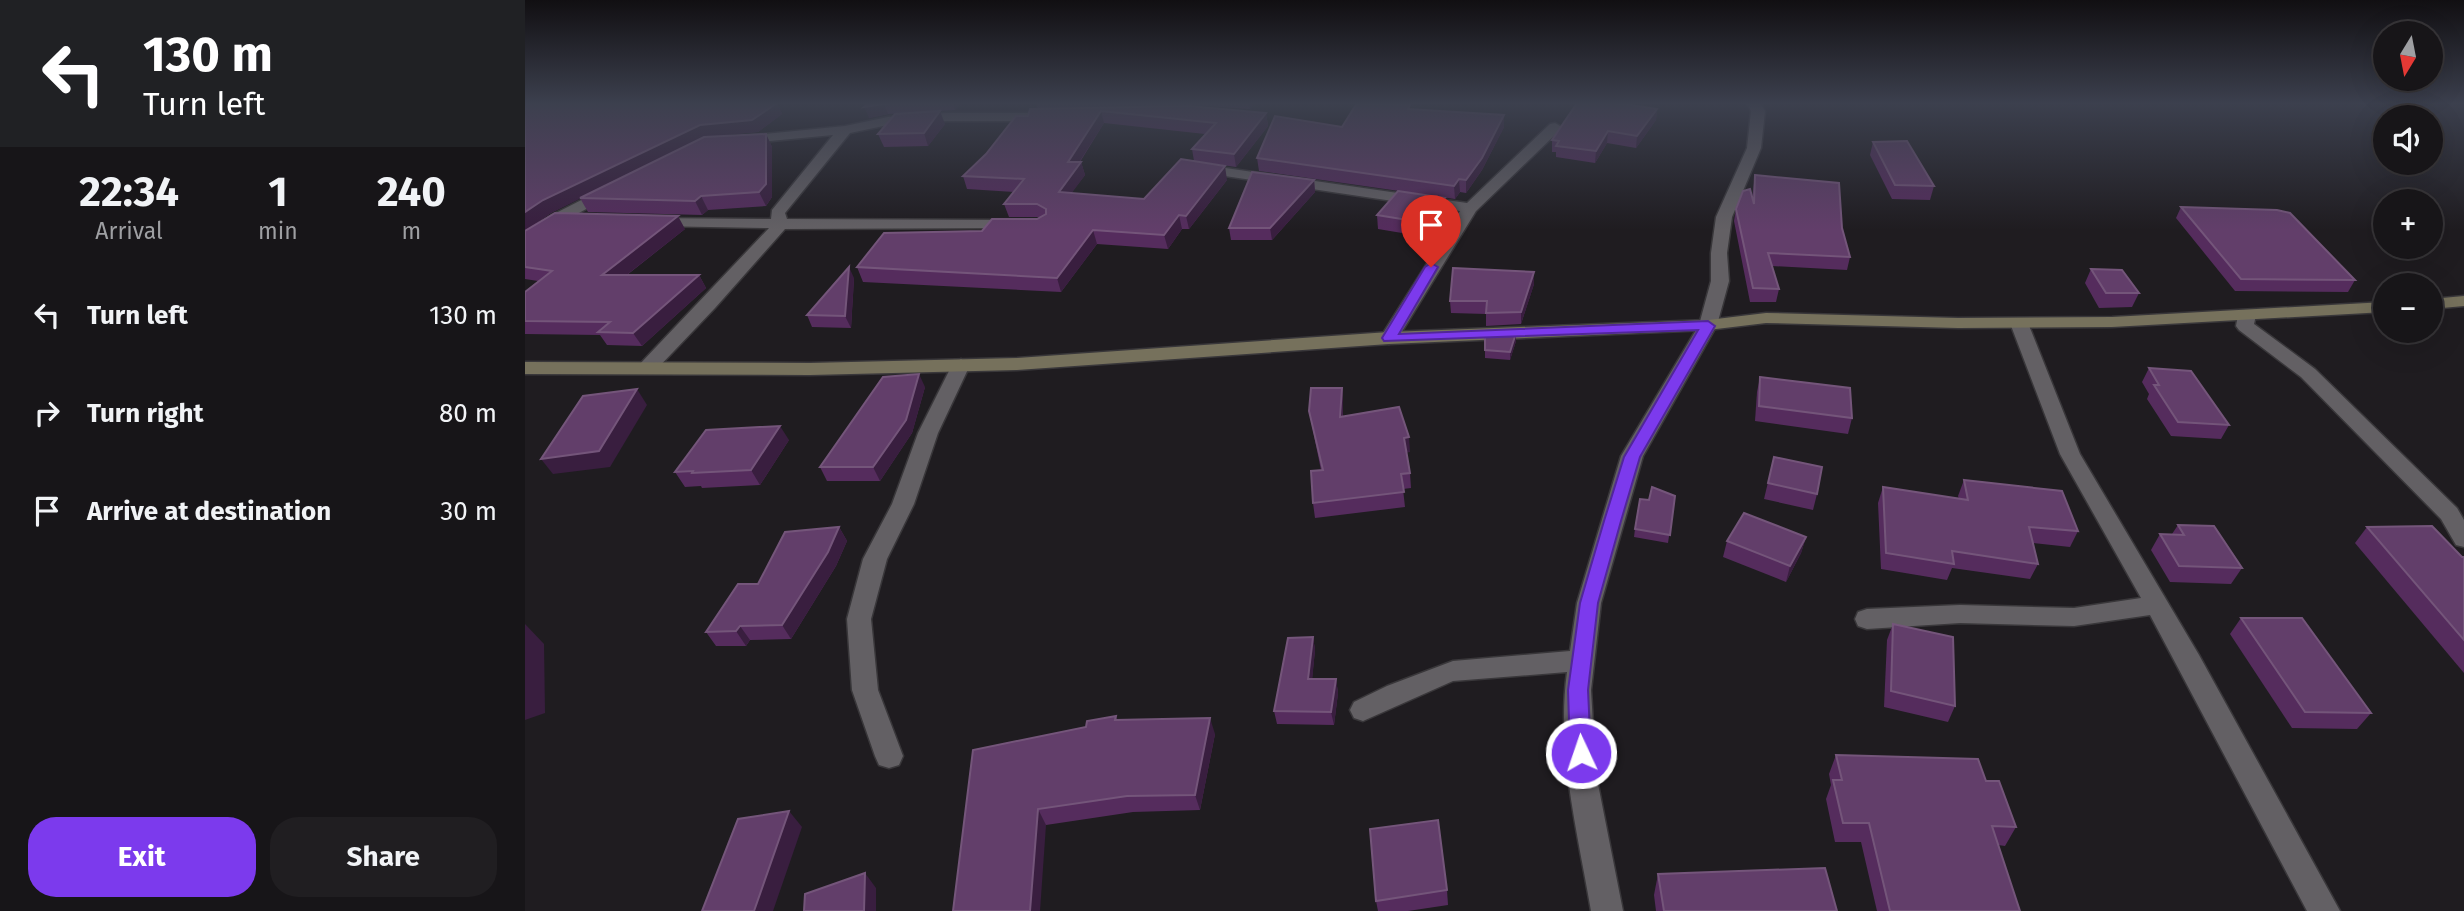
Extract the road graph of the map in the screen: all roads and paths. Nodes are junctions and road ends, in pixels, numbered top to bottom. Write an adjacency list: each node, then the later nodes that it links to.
1 (832, 146): 10 (street)
2 (1536, 146): 6 (street)
3 (1754, 146): 18 (street)
4 (1187, 167): 6 (street)
5 (626, 183): 7 (street)
6 (1470, 208): 19 (street)
7 (558, 218): 8 (street); 12 (street)
8 (585, 219)
9 (641, 220): 10 (street)
10 (780, 224): 11 (street); 22 (street)
11 (1027, 225)
12 (525, 242)
13 (2464, 301): 14 (street)
14 (2443, 303)
15 (2373, 308): 16 (street)
16 (2247, 315): 17 (street); 23 (street)
17 (2019, 323): 18 (street); 25 (street)
18 (1708, 326): 19 (street); 27 (street)
19 (1389, 338): 20 (street)
20 (961, 365): 22 (street); 29 (street)
21 (525, 368): 22 (street)
22 (646, 369)
23 (2457, 513): 24 (street)
24 (2464, 539)
25 (2157, 605): 26 (street); 31 (street)
26 (1867, 619)
27 (1582, 659): 28 (street); 30 (street)
28 (1363, 710)
29 (889, 756)
30 (1607, 911)
31 (2325, 911)

